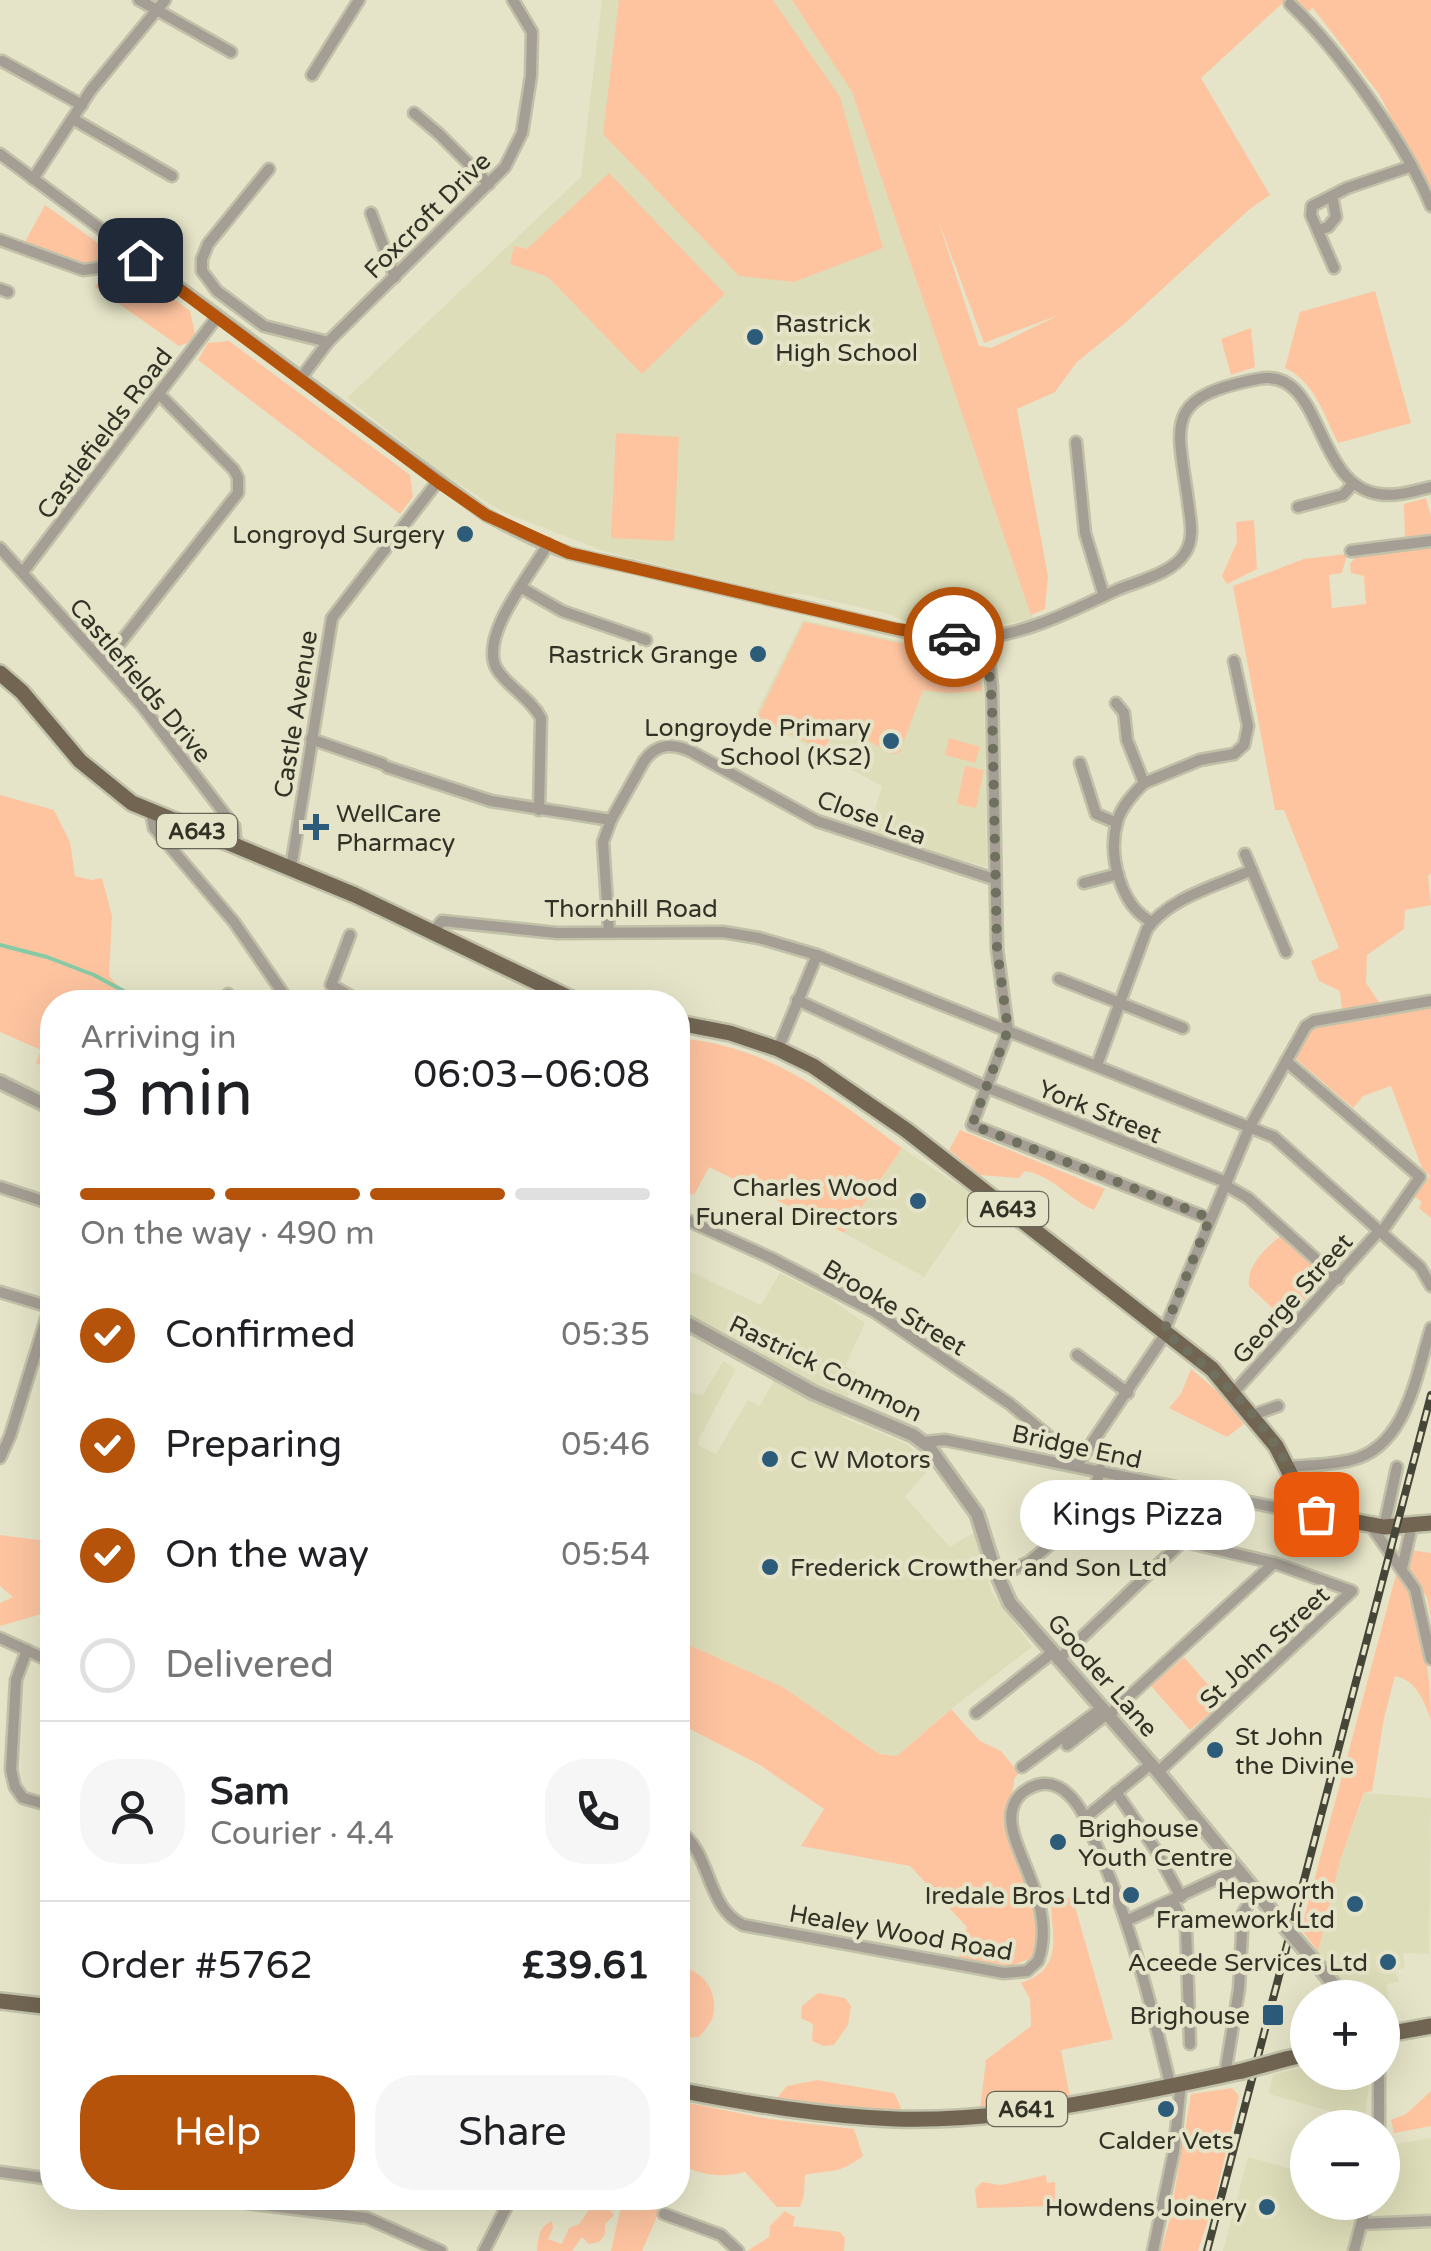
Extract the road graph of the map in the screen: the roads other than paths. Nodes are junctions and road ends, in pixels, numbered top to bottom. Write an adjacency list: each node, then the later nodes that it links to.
1 (139, 0): 6 (street)
2 (165, 0): 6 (street)
3 (360, 0): 9 (street)
4 (513, 0): 18 (street, Foxcroft Drive)
5 (1290, 4): 14 (street)
6 (158, 11): 7 (street); 10 (street)
7 (231, 52)
8 (2, 61): 10 (street)
9 (312, 75)
10 (82, 106): 12 (street)
11 (414, 113): 18 (street)
12 (73, 119): 16 (street); 17 (street)
13 (0, 154): 17 (street)
14 (1412, 166): 19 (street); 20 (street)
15 (270, 168): 28 (street)
16 (172, 176)
17 (33, 179): 24 (street)
18 (489, 184): 26 (street, Foxcroft Drive)
19 (1332, 196): 22 (street); 22 (street)
20 (1431, 206)
21 (371, 213): 26 (street)
22 (1319, 230): 25 (street)
23 (0, 240): 24 (street)
24 (144, 262): 27 (street)
25 (1334, 268)
26 (395, 276): 28 (street, Foxcroft Drive)
27 (216, 317): 29 (street); 30 (street, Castlefields Road)
28 (328, 342): 29 (street, Foxcroft Drive)
29 (300, 378): 32 (street)
30 (159, 394): 40 (street, Castlefields Road); 46 (street)
31 (1076, 442): 42 (street)
32 (438, 482): 37 (street); 49 (street, Castle Avenue)
33 (1352, 485): 34 (street); 35 (street); 42 (street)
34 (1431, 486)
35 (1298, 507)
36 (1431, 542): 39 (street)
37 (548, 544): 41 (street); 43 (street)
38 (0, 548): 40 (street, Castlefields Drive)
39 (1351, 551)
40 (23, 572): 46 (street, Castlefields Drive)
41 (522, 588): 44 (street); 52 (street)
42 (1104, 596): 43 (street)
43 (986, 637): 61 (street)
44 (646, 640)
45 (1234, 661): 51 (street)
46 (105, 662): 56 (street, Castlefields Drive)
47 (3, 679): 53 (main road, A643)
48 (1116, 703): 51 (street)
49 (311, 739): 52 (street); 58 (street, Castle Avenue)
50 (1080, 764): 55 (street)
51 (1144, 783): 55 (street)
52 (539, 810): 54 (street)
53 (152, 812): 56 (main road, A643); 70 (street)
54 (611, 820): 61 (street, Close Lea); 65 (street)
55 (1117, 823): 60 (street)
56 (236, 846): 58 (main road, A643)
57 (1245, 854): 59 (street)
58 (291, 868): 64 (main road, A643)
59 (1252, 870): 63 (street); 67 (street)
60 (1118, 874): 62 (street); 63 (street)
61 (994, 879): 78 (street)
62 (1084, 883)
63 (1152, 922): 75 (street)
64 (433, 932): 65 (street, Thornhill Road); 72 (main road, A643)
65 (609, 932): 68 (street, Thornhill Road)
66 (350, 935): 71 (street)
67 (1286, 952)
68 (817, 955): 73 (street); 78 (street, Thornhill Road)
69 (1058, 979): 75 (street)
70 (280, 990)
71 (339, 990)
72 (536, 990)
73 (798, 1000): 79 (street); 83 (street, York Street)
74 (1431, 1001): 80 (street)
75 (1120, 1002): 77 (street); 81 (street)
76 (690, 1025): 79 (main road, A643)
77 (1183, 1028)
78 (1008, 1030): 81 (street, Thornhill Road); 83 (street)
79 (778, 1049): 98 (main road, A643)
80 (1286, 1061): 85 (street); 91 (street, George Street)
81 (1097, 1065): 85 (street, Thornhill Road)
82 (0, 1082): 84 (street)
83 (986, 1087): 86 (street, York Street); 89 (street)
84 (40, 1102)
85 (1250, 1126): 86 (street); 91 (street, Thornhill Road)
86 (1225, 1184): 89 (street); 92 (street, York Street)
87 (0, 1187): 88 (street)
88 (40, 1200)
89 (1210, 1218): 98 (street)
90 (690, 1221): 108 (street, Brooke Street)
91 (1380, 1232): 92 (street, George Street); 93 (street, Thornhill Road)
92 (1338, 1279): 101 (street, George Street)
93 (1431, 1286)
94 (0, 1292): 95 (street)
95 (40, 1301)
96 (690, 1325): 105 (street, Rastrick Common)
97 (1431, 1328): 109 (street)
98 (1165, 1332): 101 (main road, A643); 102 (street)
99 (40, 1339): 107 (street)
100 (1077, 1354): 102 (street)
101 (1234, 1392): 104 (main road, A643)
102 (1128, 1393): 108 (street)
103 (1278, 1406): 104 (street)
104 (1253, 1415): 109 (main road, A643)
105 (924, 1442): 106 (street, Rastrick Common); 122 (street, Gooder Lane)
106 (958, 1443): 108 (street, Bridge End)
107 (0, 1458)
108 (1073, 1464): 111 (street, Bridge End)
109 (1289, 1466): 112 (main road, A643)
110 (1397, 1467): 117 (street)
111 (1100, 1470): 112 (street, Bridge End); 113 (street)
112 (1306, 1505): 117 (main road)
113 (1087, 1521): 116 (street); 122 (street)
114 (1431, 1523): 115 (main road)
115 (1412, 1525): 117 (main road); 121 (street)
116 (1112, 1526)
117 (1377, 1526): 121 (street)
118 (1132, 1529): 119 (street)
119 (1182, 1541): 120 (street); 126 (street)
120 (1274, 1563): 128 (street); 132 (street, St John Street)
121 (1402, 1568): 127 (street)
122 (997, 1577): 126 (street, Gooder Lane)
123 (0, 1638): 124 (street)
124 (26, 1650): 125 (street); 134 (street)
125 (40, 1656)
126 (1055, 1656): 128 (street, Gooder Lane); 129 (street)
127 (1431, 1659)
128 (1106, 1712): 130 (street); 131 (street); 132 (street, Gooder Lane)
129 (976, 1713)
130 (1068, 1745)
131 (1022, 1767)
132 (1154, 1768): 133 (street, St John Street); 137 (street, Gooder Lane)
133 (1116, 1792): 135 (street, St John Street); 139 (street)
134 (40, 1803)
135 (1085, 1818): 136 (street, Healey Wood Road); 140 (street, Healey Wood Road)
136 (690, 1843)
137 (1238, 1870): 138 (street, Gooder Lane); 139 (street)
138 (1256, 1893): 141 (street, Gooder Lane, bridge); 148 (street)
139 (1177, 1899): 140 (street); 146 (street)
140 (1126, 1921): 149 (street, Healey Wood Road)
141 (1330, 1980)
142 (0, 2001): 143 (main road)
143 (40, 2006)
144 (1431, 2026): 145 (main road)
145 (1400, 2032)
146 (1190, 2044)
147 (1290, 2058): 148 (main road, A641, bridge)
148 (1233, 2072): 149 (main road, A641)
149 (1176, 2083): 150 (main road, A641); 162 (street)
150 (690, 2092)
151 (0, 2172): 152 (street)
152 (40, 2177)
153 (320, 2210): 159 (street)
154 (506, 2210): 160 (street)
155 (664, 2214): 161 (street)
156 (1362, 2220): 158 (street)
157 (1431, 2222): 158 (street)
158 (1361, 2224): 163 (street)
159 (441, 2251)
160 (484, 2251)
161 (738, 2251)
162 (1153, 2251)
163 (1354, 2251)

